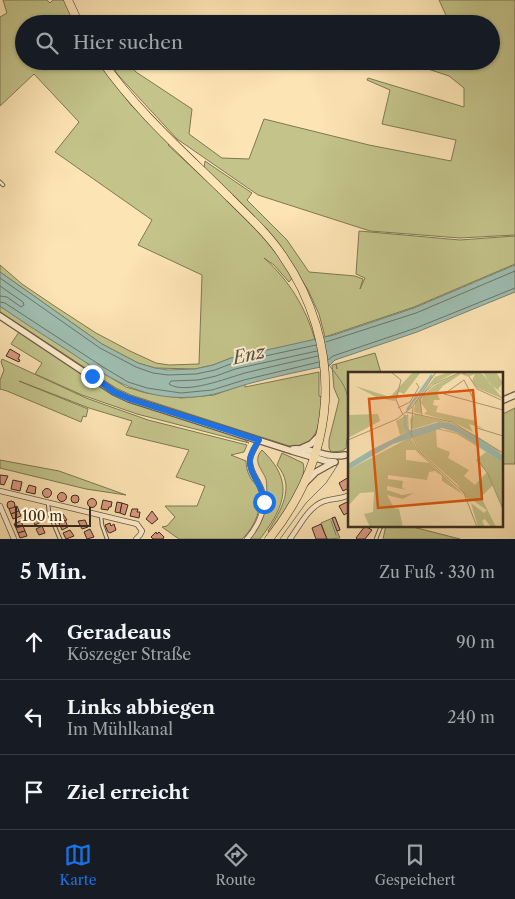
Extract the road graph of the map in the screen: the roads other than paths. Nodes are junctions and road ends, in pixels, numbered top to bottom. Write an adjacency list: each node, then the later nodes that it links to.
1 (68, 0): 2 (main road)
2 (75, 15)
3 (109, 70): 9 (main road)
4 (0, 182): 5 (lane)
5 (3, 185)
6 (0, 316): 10 (street)
7 (515, 395): 8 (street)
8 (502, 402)
9 (321, 433): 11 (street); 14 (main road)
10 (259, 440): 12 (street); 27 (street)
11 (301, 448): 12 (street); 14 (street)
12 (288, 450): 14 (street)
13 (347, 454): 14 (street); 15 (street)
14 (315, 455): 15 (street); 16 (main road)
15 (335, 462): 16 (street)
16 (304, 484): 28 (main road)
17 (0, 491): 19 (street)
18 (348, 496): 29 (street)
19 (48, 503): 21 (street); 24 (lane)
20 (0, 506): 23 (street)
21 (101, 515): 25 (lane); 26 (street)
22 (381, 526): 30 (lane)
23 (14, 539)
24 (60, 539)
25 (107, 539)
26 (136, 539)
27 (247, 539)
28 (269, 539)
29 (290, 539)
30 (376, 539)

